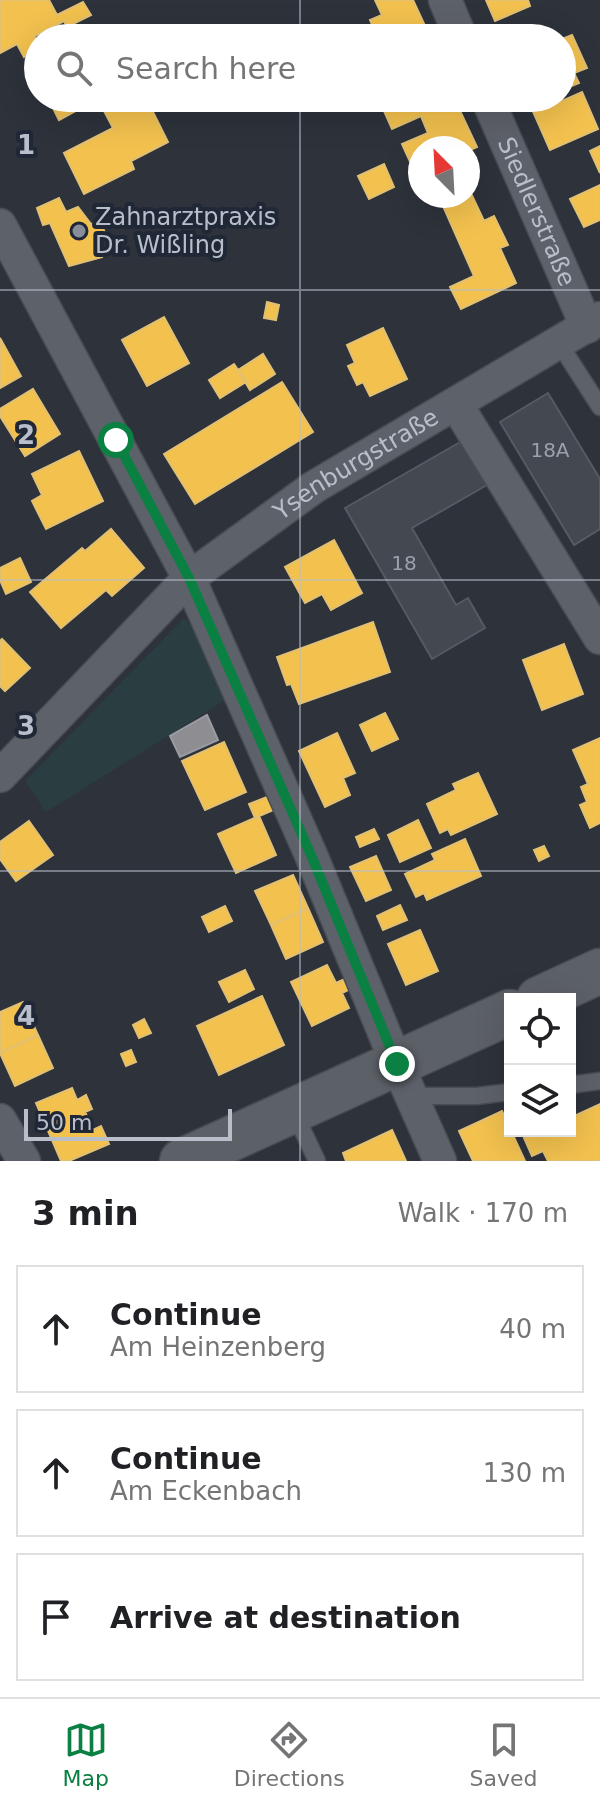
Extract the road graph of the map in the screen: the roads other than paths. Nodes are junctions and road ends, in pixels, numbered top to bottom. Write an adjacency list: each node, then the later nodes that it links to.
1 (445, 0): 2 (street)
2 (455, 24)
3 (493, 112): 5 (street, Siedlerstraße)
4 (0, 225): 8 (street)
5 (582, 329): 6 (street, Ysenburgstraße); 7 (lane)
6 (456, 404): 8 (street, Ysenburgstraße); 9 (street)
7 (600, 407)
8 (189, 578): 10 (street, Ysenburgstraße); 14 (street)
9 (600, 638)
10 (0, 776)
11 (600, 971): 12 (main road)
12 (552, 993)
13 (504, 1016): 14 (main road)
14 (404, 1080): 17 (lane); 18 (main road); 23 (street)
15 (600, 1081): 16 (lane)
16 (576, 1084)
17 (504, 1093)
18 (294, 1110): 21 (main road); 22 (lane)
19 (0, 1120): 20 (street)
20 (24, 1161)
21 (182, 1161)
22 (317, 1161)
23 (440, 1161)

